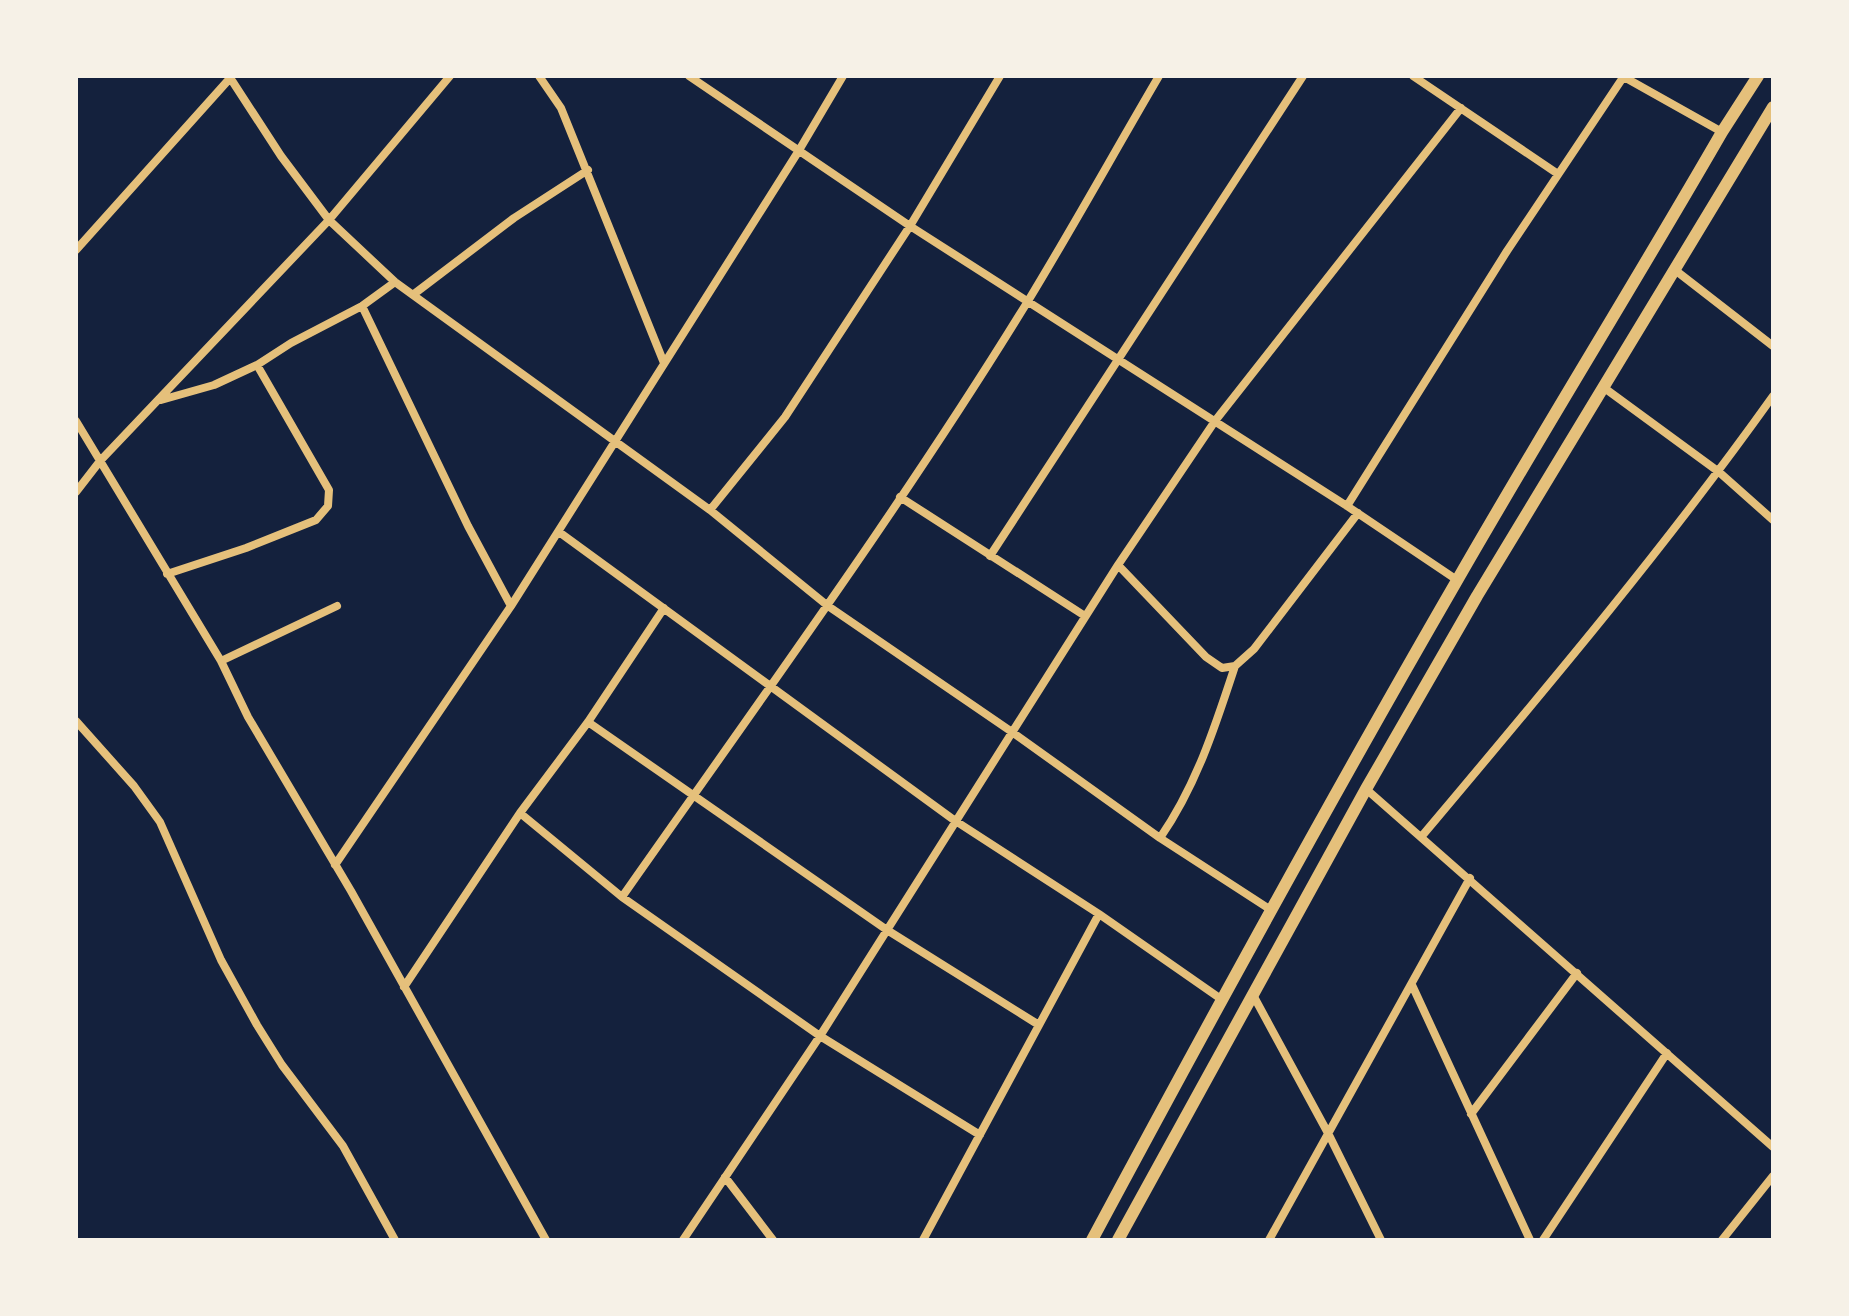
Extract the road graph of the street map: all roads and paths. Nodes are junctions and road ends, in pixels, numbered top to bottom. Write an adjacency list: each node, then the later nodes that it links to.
1 (230, 76): 19 (street); 21 (street)
2 (450, 76): 19 (street)
3 (539, 76): 17 (street)
4 (689, 76): 12 (street)
5 (843, 76): 16 (street)
6 (1000, 76): 20 (street)
7 (1159, 76): 25 (street)
8 (1303, 76): 28 (street)
9 (1413, 76): 14 (street)
10 (1624, 76): 15 (street); 18 (street)
11 (1758, 76): 15 (main road)
12 (698, 79): 16 (street)
13 (1773, 107): 22 (main road)
14 (1461, 108): 18 (street); 35 (street)
15 (1722, 132): 49 (main road)
16 (798, 152): 20 (street); 29 (street)
17 (588, 170): 24 (street); 29 (street)
18 (1558, 174): 41 (street)
19 (329, 220): 23 (street); 33 (street)
20 (910, 226): 25 (street); 42 (street)
21 (76, 250)
22 (1675, 270): 27 (street); 31 (main road)
23 (395, 282): 24 (street); 26 (street)
24 (414, 294): 36 (street)
25 (1028, 301): 28 (street); 40 (street)
26 (362, 306): 30 (street); 51 (street)
27 (1773, 346)
28 (1117, 358): 35 (street); 46 (street)
29 (664, 363): 36 (street)
30 (257, 365): 33 (street); 48 (street)
31 (1603, 387): 38 (street); 61 (main road)
32 (1773, 396): 38 (street)
33 (160, 400): 37 (street)
34 (76, 421): 37 (street)
35 (1215, 421): 41 (street); 47 (street)
36 (616, 441): 42 (street); 45 (street)
37 (100, 461): 39 (street); 48 (street)
38 (1719, 472): 44 (street); 65 (street)
39 (76, 492)
40 (900, 497): 46 (street); 52 (street)
41 (1347, 506): 43 (street)
42 (710, 510): 52 (street)
43 (1358, 513): 49 (street); 56 (street)
44 (1773, 520)
45 (559, 532): 51 (street); 53 (street)
46 (990, 556): 54 (street)
47 (1118, 565): 54 (street); 56 (street)
48 (167, 574): 55 (street)
49 (1457, 580): 70 (main road)
50 (337, 606): 55 (street)
51 (511, 606): 67 (street)
52 (828, 606): 57 (street); 60 (street)
53 (664, 608): 57 (street); 59 (street)
54 (1085, 616): 60 (street)
55 (221, 661): 67 (street)
56 (1235, 666): 66 (street)
57 (770, 686): 62 (street); 64 (street)
58 (76, 721): 87 (street)
59 (588, 722): 62 (street); 63 (street)
60 (1012, 732): 64 (street); 66 (street)
61 (1366, 789): 65 (street); 76 (main road)
62 (694, 795): 69 (street); 72 (street)
63 (520, 813): 69 (street); 75 (street)
64 (954, 820): 71 (street); 72 (street)
65 (1422, 836): 68 (street)
66 (1160, 838): 70 (street)
67 (335, 865): 75 (street)
68 (1470, 878): 73 (street); 74 (street)
69 (622, 897): 79 (street)
70 (1271, 910): 77 (main road)
71 (1099, 914): 77 (street); 78 (street)
72 (887, 930): 78 (street); 79 (street)
73 (1577, 973): 80 (street); 81 (street)
74 (1412, 985): 81 (street); 83 (street)
75 (404, 987): 88 (street)
76 (1253, 995): 83 (street); 93 (main road)
77 (1221, 999): 92 (main road)
78 (1039, 1025): 82 (street)
79 (820, 1036): 82 (street); 86 (street)
80 (1667, 1053): 84 (street); 97 (street)
81 (1471, 1114): 96 (street)
82 (980, 1135): 91 (street)
83 (1329, 1135): 94 (street); 95 (street)
84 (1773, 1147)
85 (1773, 1176): 98 (street)
86 (725, 1177): 89 (street); 90 (street)
87 (395, 1240)
88 (546, 1240)
89 (683, 1240)
90 (773, 1240)
91 (923, 1240)
92 (1092, 1240)
93 (1118, 1240)
94 (1269, 1240)
95 (1381, 1240)
96 (1530, 1240)
97 (1543, 1240)
98 (1722, 1240)

